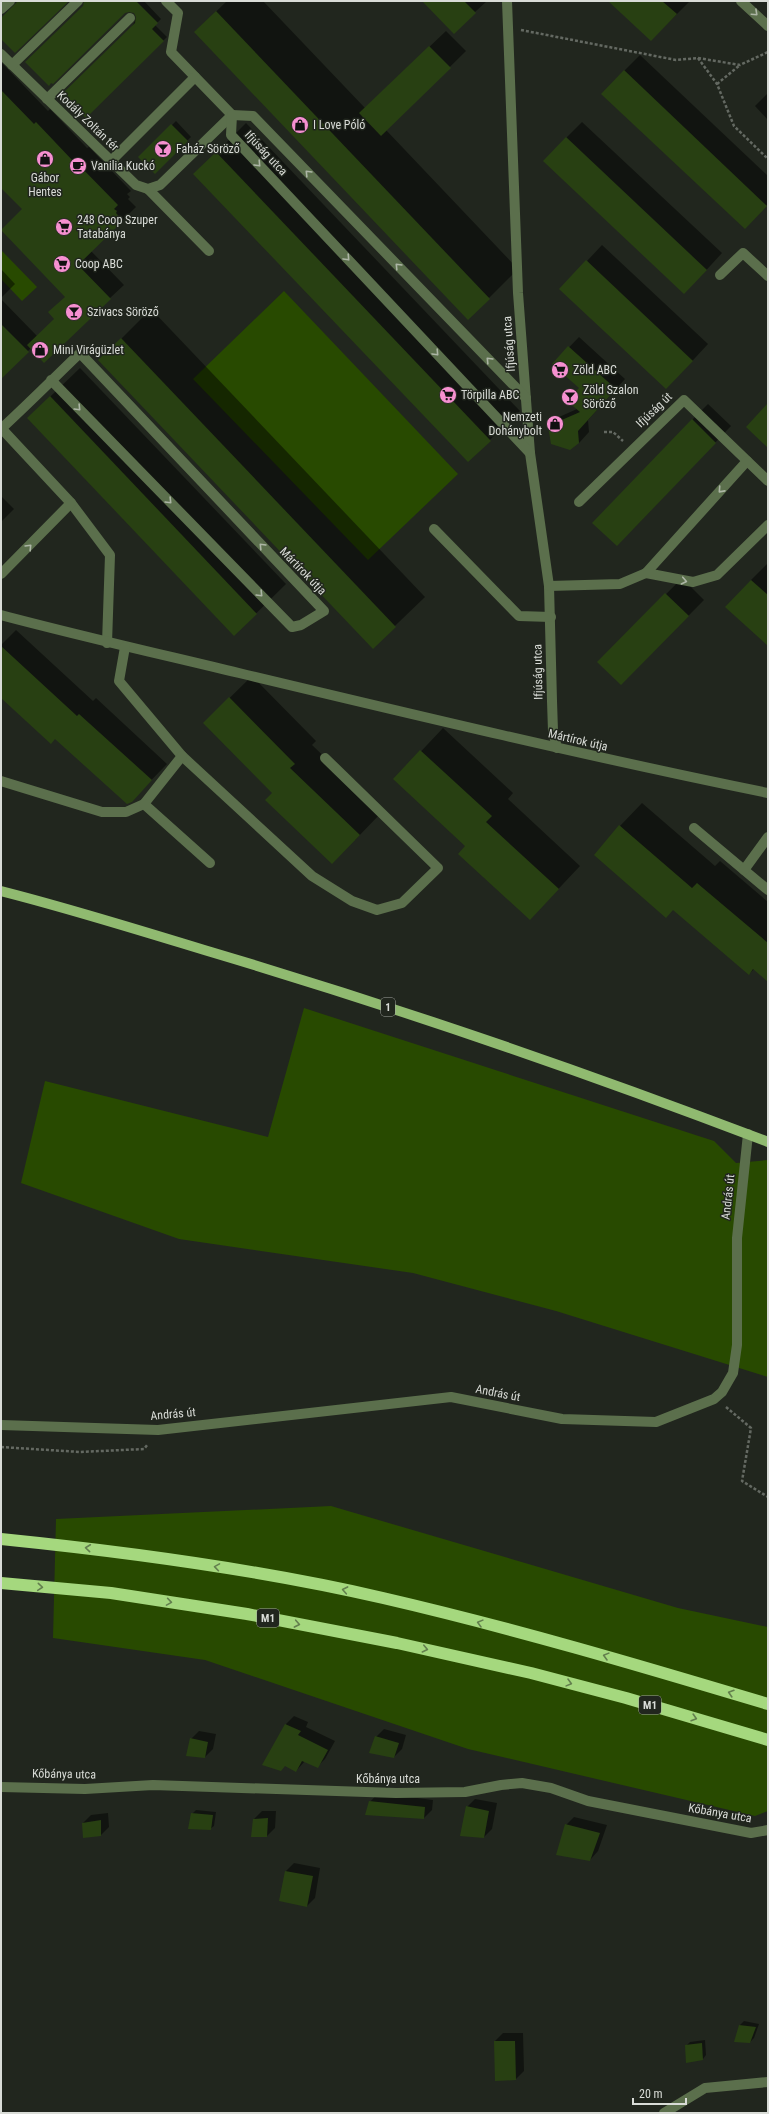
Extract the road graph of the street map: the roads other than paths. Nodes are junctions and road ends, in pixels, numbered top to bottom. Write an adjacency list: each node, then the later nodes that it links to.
1 (10, 1): 6 (street)
2 (78, 1): 10 (street)
3 (166, 1): 11 (street)
4 (507, 1): 20 (street, Ifjúság utca)
5 (741, 1): 8 (street, one-way to 8)
6 (1, 9)
7 (130, 18): 12 (street)
8 (768, 26)
9 (1, 54): 10 (street, Kodály Zoltán tér)
10 (12, 65): 12 (street, Kodály Zoltán tér)
11 (195, 77): 13 (street); 14 (street)
12 (47, 99): 14 (street, Kodály Zoltán tér)
13 (232, 115): 15 (street); 20 (street, Ifjúság utca, one-way to 13); 22 (street, Ifjúság utca, one-way to 22)
14 (111, 161): 15 (street, Kodály Zoltán tér)
15 (148, 189): 16 (street, Kodály Zoltán tér)
16 (209, 251)
17 (720, 275): 18 (street)
18 (768, 276)
19 (51, 380): 19 (street, Mártírok útja, one-way to 19); 21 (street, Mártírok útja)
20 (526, 398): 22 (street, Ifjúság utca)
21 (2, 428): 26 (street, Mártírok útja)
22 (530, 453): 31 (street, Ifjúság utca)
23 (748, 461): 24 (street, Ifjúság út); 25 (street, Ifjúság út); 29 (street, one-way to 29)
24 (768, 481)
25 (579, 502)
26 (71, 503): 30 (street, one-way to 26); 34 (street, Mártírok útja)
27 (768, 525): 29 (street, one-way to 27)
28 (434, 529): 33 (street)
29 (646, 573): 31 (street)
30 (1, 574)
31 (549, 586): 33 (street, Ifjúság utca)
32 (1, 615): 34 (street, Mártírok útja)
33 (550, 618): 36 (street, Ifjúság utca)
34 (107, 643): 35 (street, Mártírok útja)
35 (125, 647): 36 (street, Mártírok útja); 37 (street)
36 (557, 748): 40 (street, Mártírok útja)
37 (182, 756): 38 (street); 41 (street)
38 (325, 758)
39 (1, 781): 41 (street)
40 (768, 793)
41 (144, 804): 44 (street)
42 (694, 828): 45 (street)
43 (768, 837): 45 (street)
44 (210, 863)
45 (744, 870): 46 (street)
46 (768, 890)
47 (1, 891): 48 (main road, 1)
48 (748, 1134): 49 (main road, 1); 50 (street, András út)
49 (768, 1142)
50 (1, 1425)
51 (1, 1539): 53 (highway, one-way to 51)
52 (1, 1583): 54 (highway, M1, one-way to 54)
53 (768, 1704)
54 (768, 1740)
55 (1, 1787): 56 (street, Kőbánya utca)
56 (768, 1830)
57 (768, 2082): 58 (street)
58 (664, 2113)

